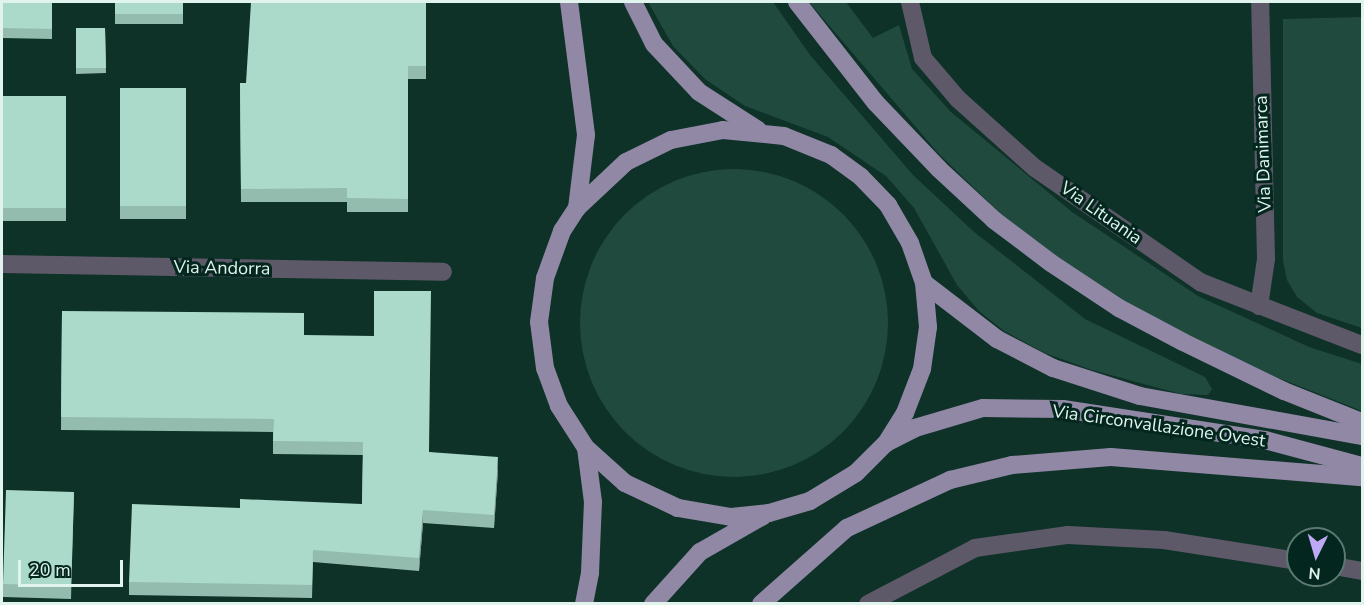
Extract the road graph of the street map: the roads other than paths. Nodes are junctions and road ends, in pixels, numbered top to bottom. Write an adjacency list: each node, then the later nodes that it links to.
1 (569, 2): 7 (main road)
2 (633, 2): 6 (main road)
3 (797, 2): 13 (main road)
4 (910, 2): 11 (street, Via Lituania)
5 (1260, 2): 11 (street, Via Danimarca)
6 (760, 131): 7 (main road); 10 (main road)
7 (577, 208): 16 (main road)
8 (2, 264): 9 (street, Via Andorra)
9 (443, 272)
10 (924, 283): 14 (main road, Via Circonvallazione Ovest); 15 (main road)
11 (1259, 306): 12 (street, Via Lituania)
12 (1362, 345)
13 (1362, 422)
14 (1362, 436)
15 (886, 443): 17 (main road, Via Circonvallazione Ovest); 19 (main road)
16 (586, 448): 19 (main road); 23 (main road)
17 (1362, 466)
18 (1362, 477): 25 (main road)
19 (769, 513): 24 (main road)
20 (1286, 559): 26 (street)
21 (1346, 568): 22 (street)
22 (1362, 571)
23 (584, 603)
24 (653, 603)
25 (761, 603)
26 (868, 603)

